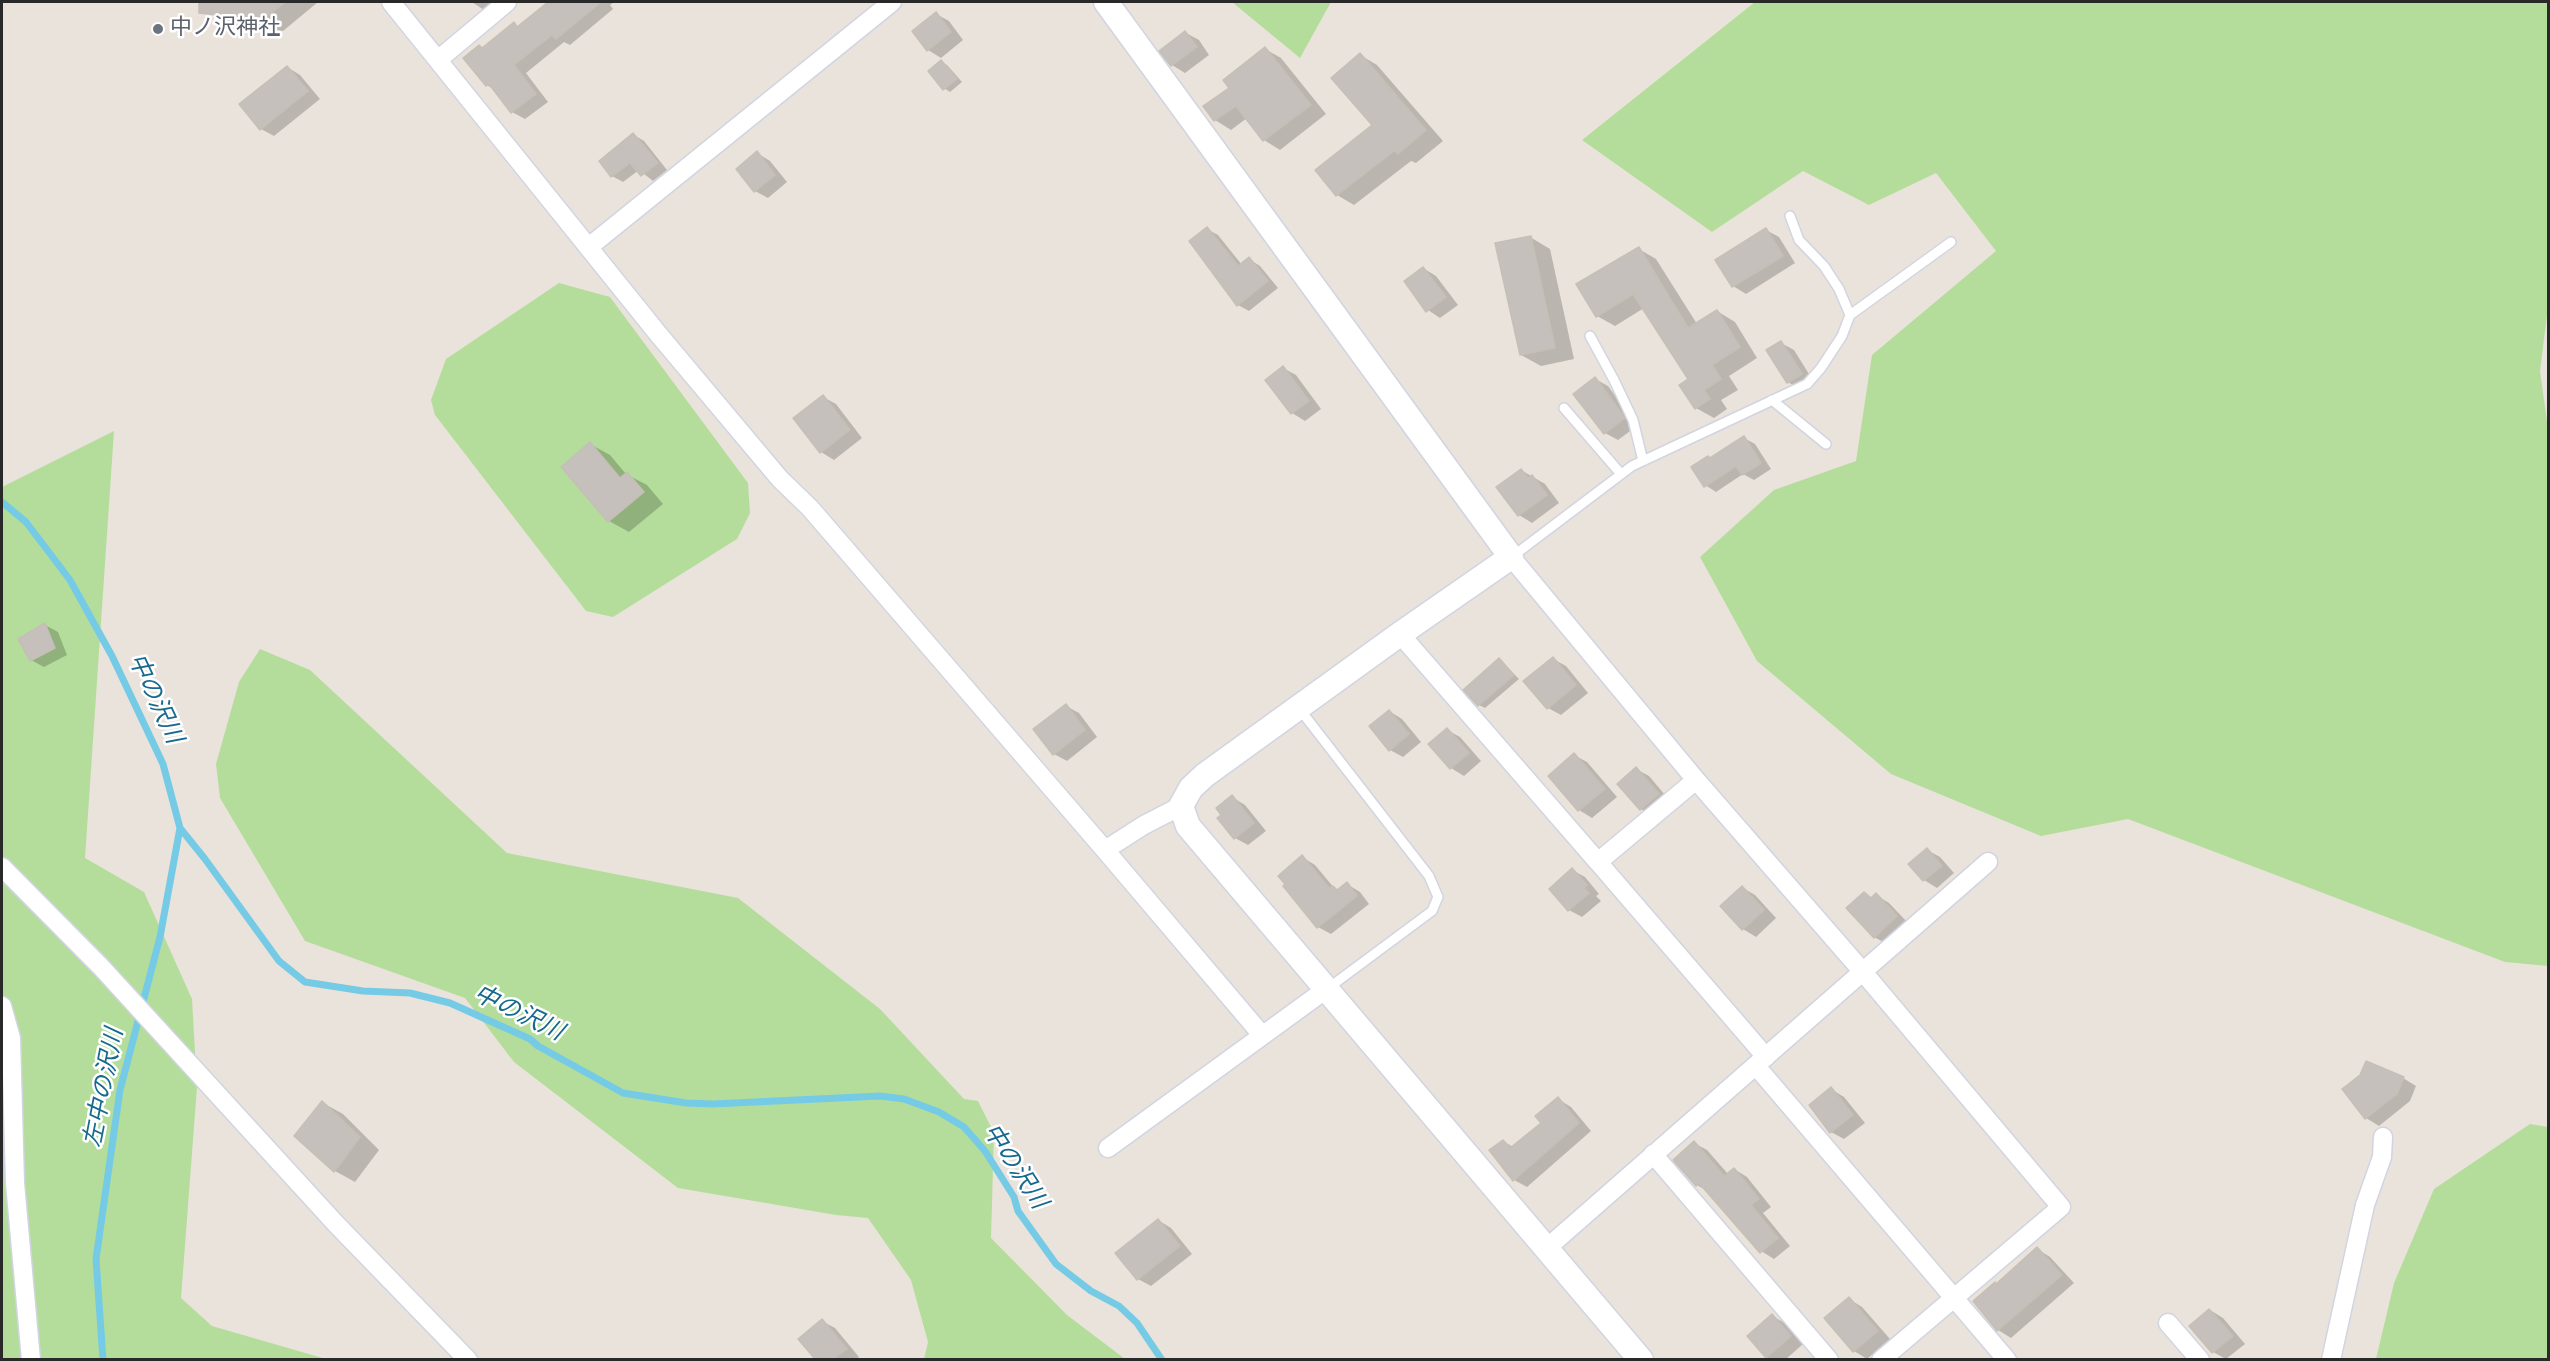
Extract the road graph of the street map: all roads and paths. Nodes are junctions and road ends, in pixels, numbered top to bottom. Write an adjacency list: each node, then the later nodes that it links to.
1 (391, 2): 5 (street)
2 (507, 2): 5 (street)
3 (892, 2): 8 (street)
4 (1106, 2): 16 (street)
5 (439, 59): 8 (street)
6 (1790, 216): 9 (lane)
7 (1951, 242): 9 (lane)
8 (590, 246): 21 (street)
9 (1850, 315): 11 (lane)
10 (1590, 336): 14 (lane)
11 (1772, 400): 13 (lane); 14 (lane)
12 (1564, 408): 15 (lane)
13 (1826, 444)
14 (1642, 461): 15 (lane)
15 (1621, 474): 16 (lane)
16 (1511, 557): 17 (street); 19 (street)
17 (1400, 634): 18 (street); 22 (street)
18 (1298, 707): 20 (street); 26 (lane)
19 (1696, 780): 22 (street); 25 (street)
20 (1181, 806): 21 (street); 26 (street)
21 (1106, 850): 28 (street)
22 (1598, 862): 29 (street)
23 (1988, 862): 25 (street)
24 (2, 867): 37 (street)
25 (1863, 972): 29 (street); 34 (street)
26 (1325, 990): 28 (street); 33 (street)
27 (2, 1006): 36 (street)
28 (1262, 1035): 31 (street)
29 (1761, 1062): 32 (street); 34 (street)
30 (2383, 1137): 43 (street)
31 (1108, 1148)
32 (1653, 1154): 33 (street); 39 (street)
33 (1546, 1248): 38 (street)
34 (1954, 1298): 40 (street); 41 (street)
35 (2168, 1323): 42 (street)
36 (31, 1359)
37 (468, 1359)
38 (1641, 1359)
39 (1829, 1359)
40 (1881, 1359)
41 (2007, 1359)
42 (2200, 1359)
43 (2331, 1359)

